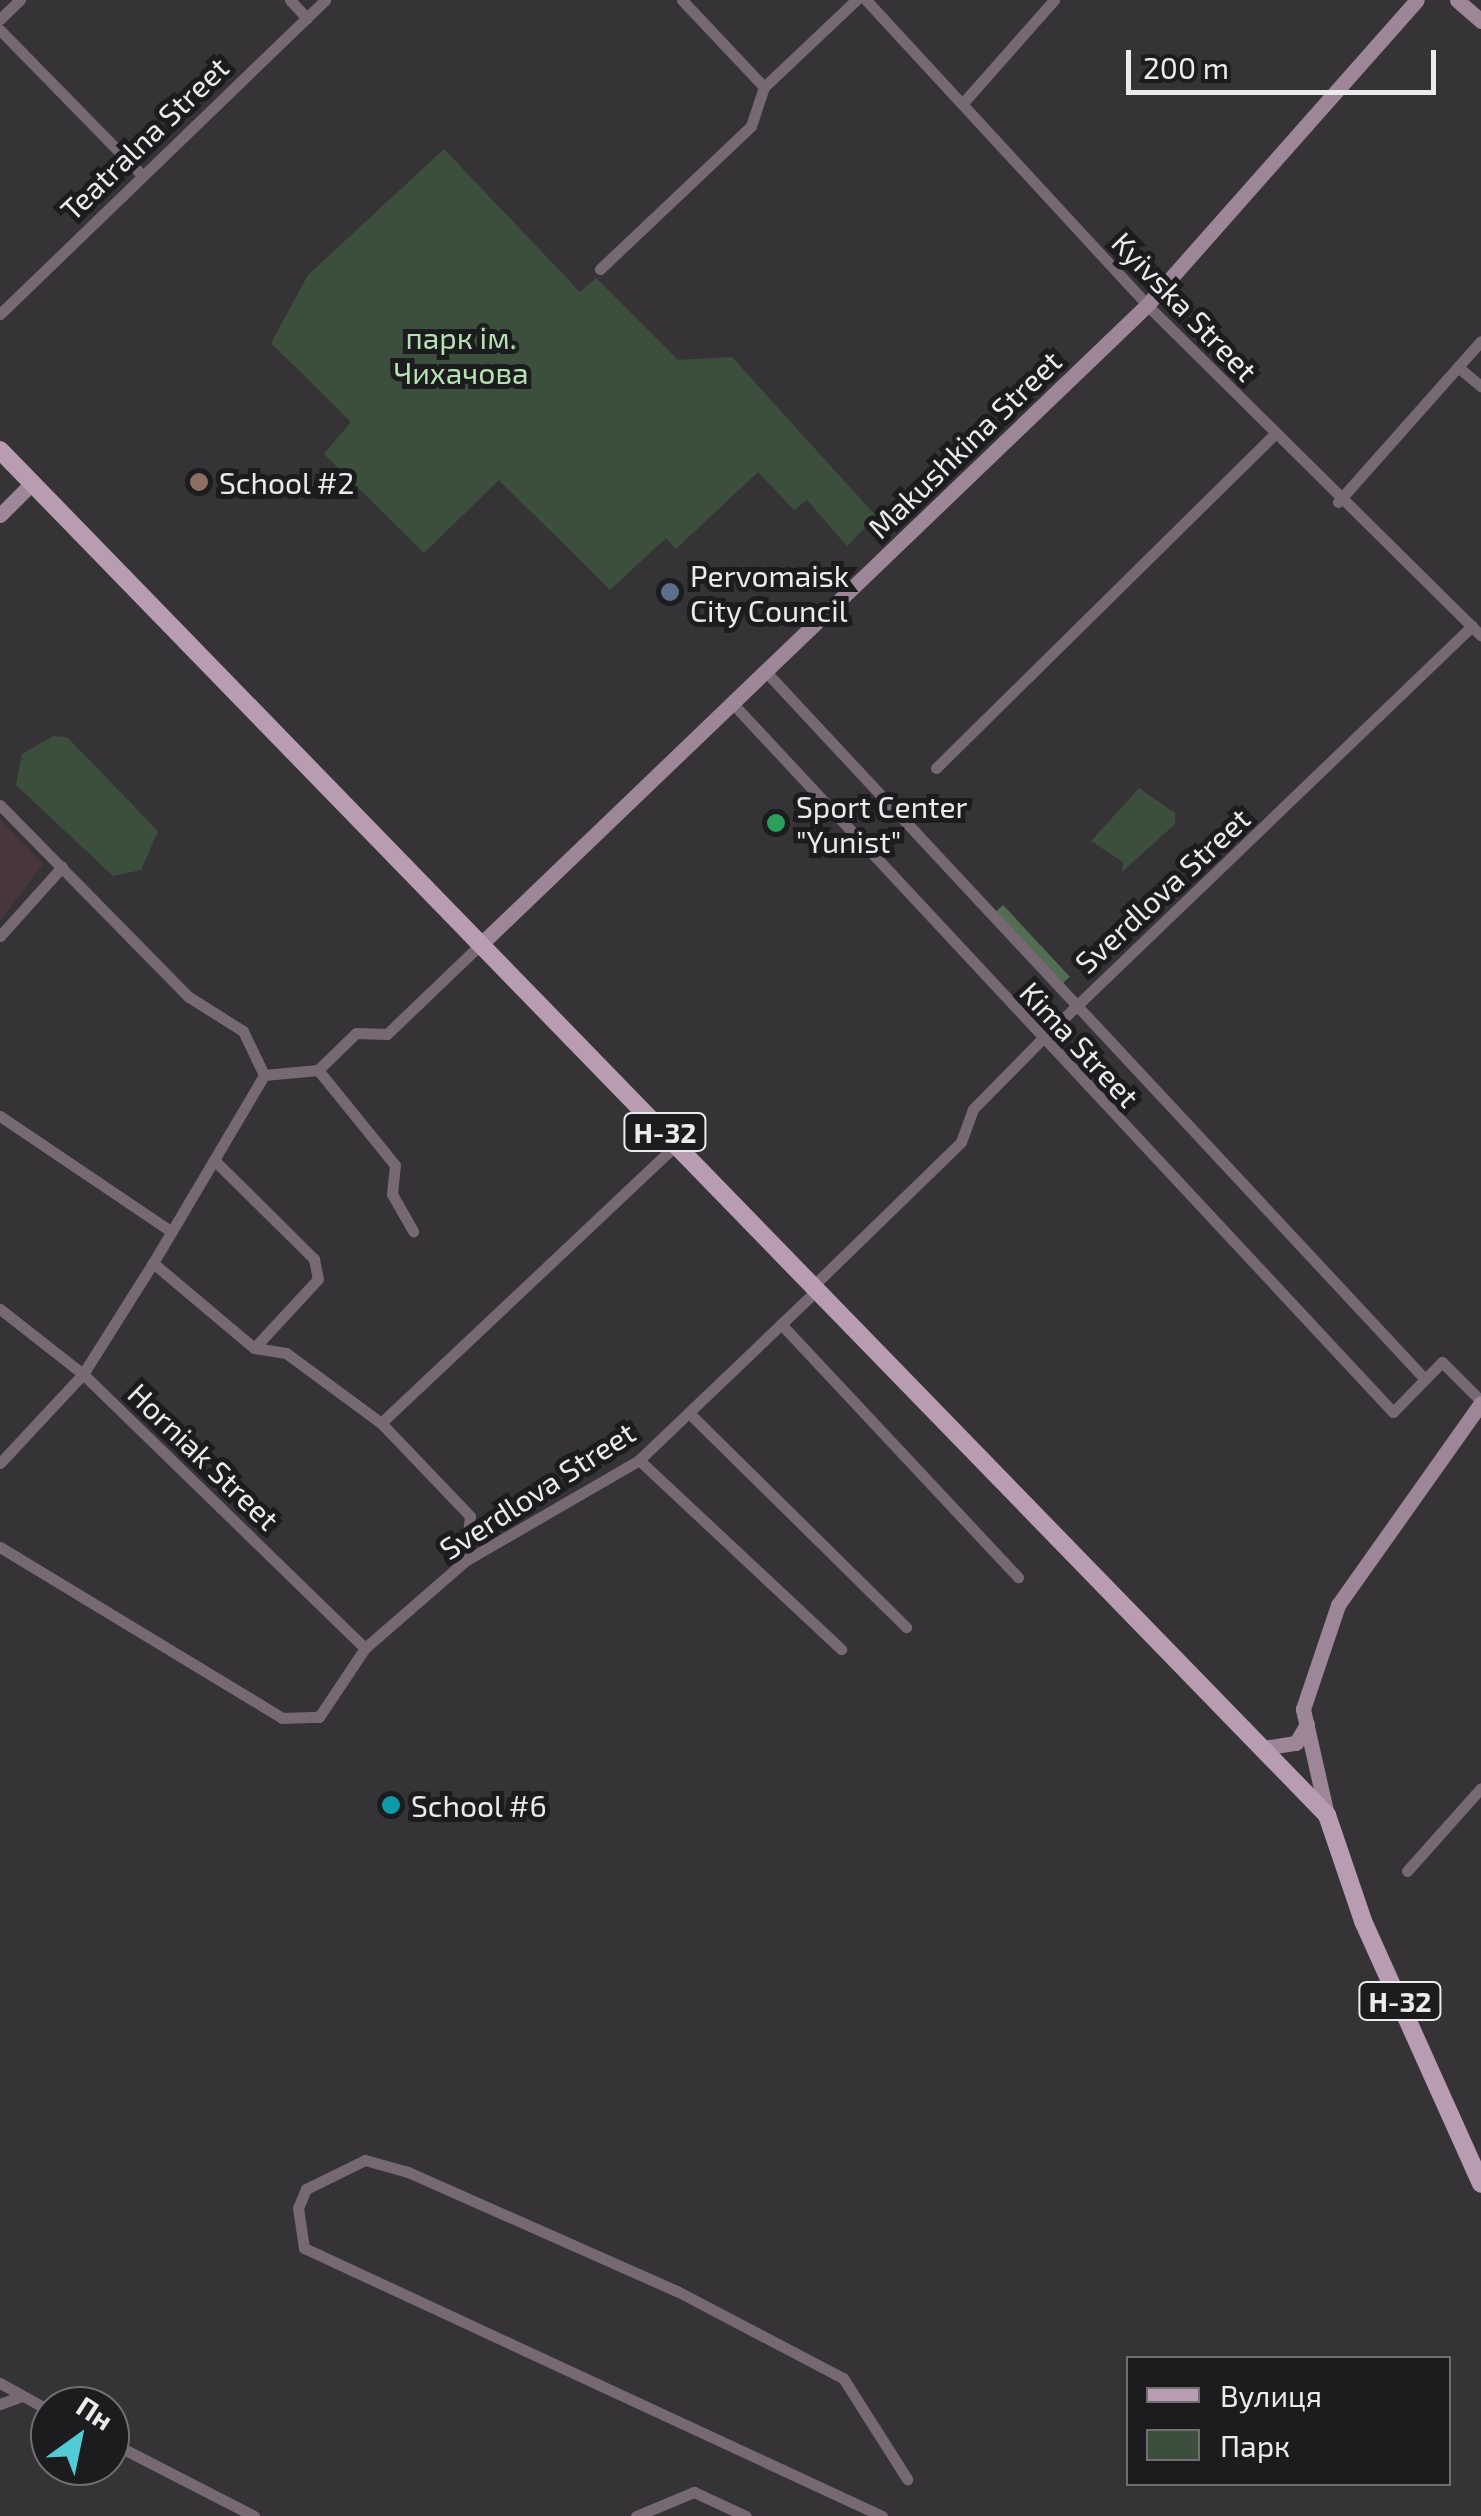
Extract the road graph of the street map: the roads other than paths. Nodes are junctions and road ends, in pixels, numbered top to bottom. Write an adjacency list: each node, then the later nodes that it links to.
1 (20, 0): 10 (street)
2 (290, 0): 11 (street)
3 (325, 0): 11 (street, Teatralna Street)
4 (682, 0): 14 (street)
5 (856, 0): 14 (street)
6 (866, 0): 15 (street, Kyivska Street)
7 (1054, 0): 15 (street)
8 (1417, 0): 18 (street, Makushkina Street)
9 (1457, 0): 12 (street)
10 (0, 18)
11 (306, 18): 16 (street, Teatralna Street)
12 (1481, 21)
13 (0, 30): 16 (street)
14 (764, 87): 17 (street)
15 (962, 104): 18 (street, Kyivska Street)
16 (141, 174): 19 (street, Teatralna Street)
17 (600, 269)
18 (1147, 306): 23 (street, Kyivska Street); 29 (street, Makushkina Street)
19 (0, 314)
20 (1481, 341): 21 (street)
21 (1458, 368): 22 (street); 26 (street)
22 (1481, 386)
23 (1274, 434): 26 (street, Kyivska Street); 31 (street)
24 (0, 450): 25 (main road, Н-32)
25 (32, 483): 27 (street); 35 (main road, Н-32)
26 (1338, 502): 28 (street, Kyivska Street)
27 (0, 515)
28 (1476, 630): 36 (street, Sverdlova Street)
29 (767, 673): 30 (street, Makushkina Street); 36 (street, Kima Street)
30 (735, 706): 35 (street, Makushkina Street); 37 (street, Kima Street)
31 (936, 768)
32 (0, 805): 33 (street)
33 (62, 867): 34 (street); 39 (street)
34 (0, 936)
35 (481, 944): 38 (street); 41 (main road, Н-32)
36 (1074, 1006): 37 (street, Sverdlova Street); 51 (street, Kima Street)
37 (1041, 1040): 46 (street, Sverdlova Street); 51 (street, Kima Street)
38 (318, 1070): 39 (street); 43 (street)
39 (264, 1074): 42 (street)
40 (0, 1116): 44 (street)
41 (678, 1144): 46 (main road, Н-32); 54 (street)
42 (214, 1160): 44 (street); 49 (street)
43 (413, 1231)
44 (172, 1232): 45 (street)
45 (153, 1264): 49 (street); 50 (street)
46 (816, 1287): 48 (street, Sverdlova Street); 64 (main road, Н-32)
47 (0, 1308): 50 (street, Horniak Street)
48 (781, 1324): 53 (street, Sverdlova Street); 59 (street)
49 (254, 1348): 54 (street)
50 (82, 1374): 56 (street); 61 (street, Horniak Street)
51 (1425, 1379): 52 (street)
52 (1481, 1402): 63 (street)
53 (689, 1413): 55 (street, Sverdlova Street); 60 (street)
54 (381, 1423): 58 (street)
55 (639, 1460): 58 (street, Sverdlova Street); 62 (street)
56 (0, 1463)
57 (0, 1547): 61 (street, Sverdlova Street)
58 (465, 1560): 61 (street, Sverdlova Street)
59 (1018, 1577)
60 (906, 1627)
61 (366, 1648)
62 (840, 1650)
63 (1307, 1724): 64 (street); 66 (street)
64 (1263, 1748): 66 (main road, Н-32)
65 (1481, 1788): 67 (street)
66 (1328, 1815): 68 (main road, Н-32)
67 (1407, 1871)
68 (1481, 2184)
69 (0, 2383): 70 (street)
70 (22, 2396): 71 (street); 72 (street)
71 (30, 2400)
72 (0, 2404)
73 (130, 2452): 75 (street)
74 (907, 2479): 78 (street)
75 (254, 2516)
76 (636, 2516): 77 (street)
77 (746, 2516)
78 (882, 2516)

